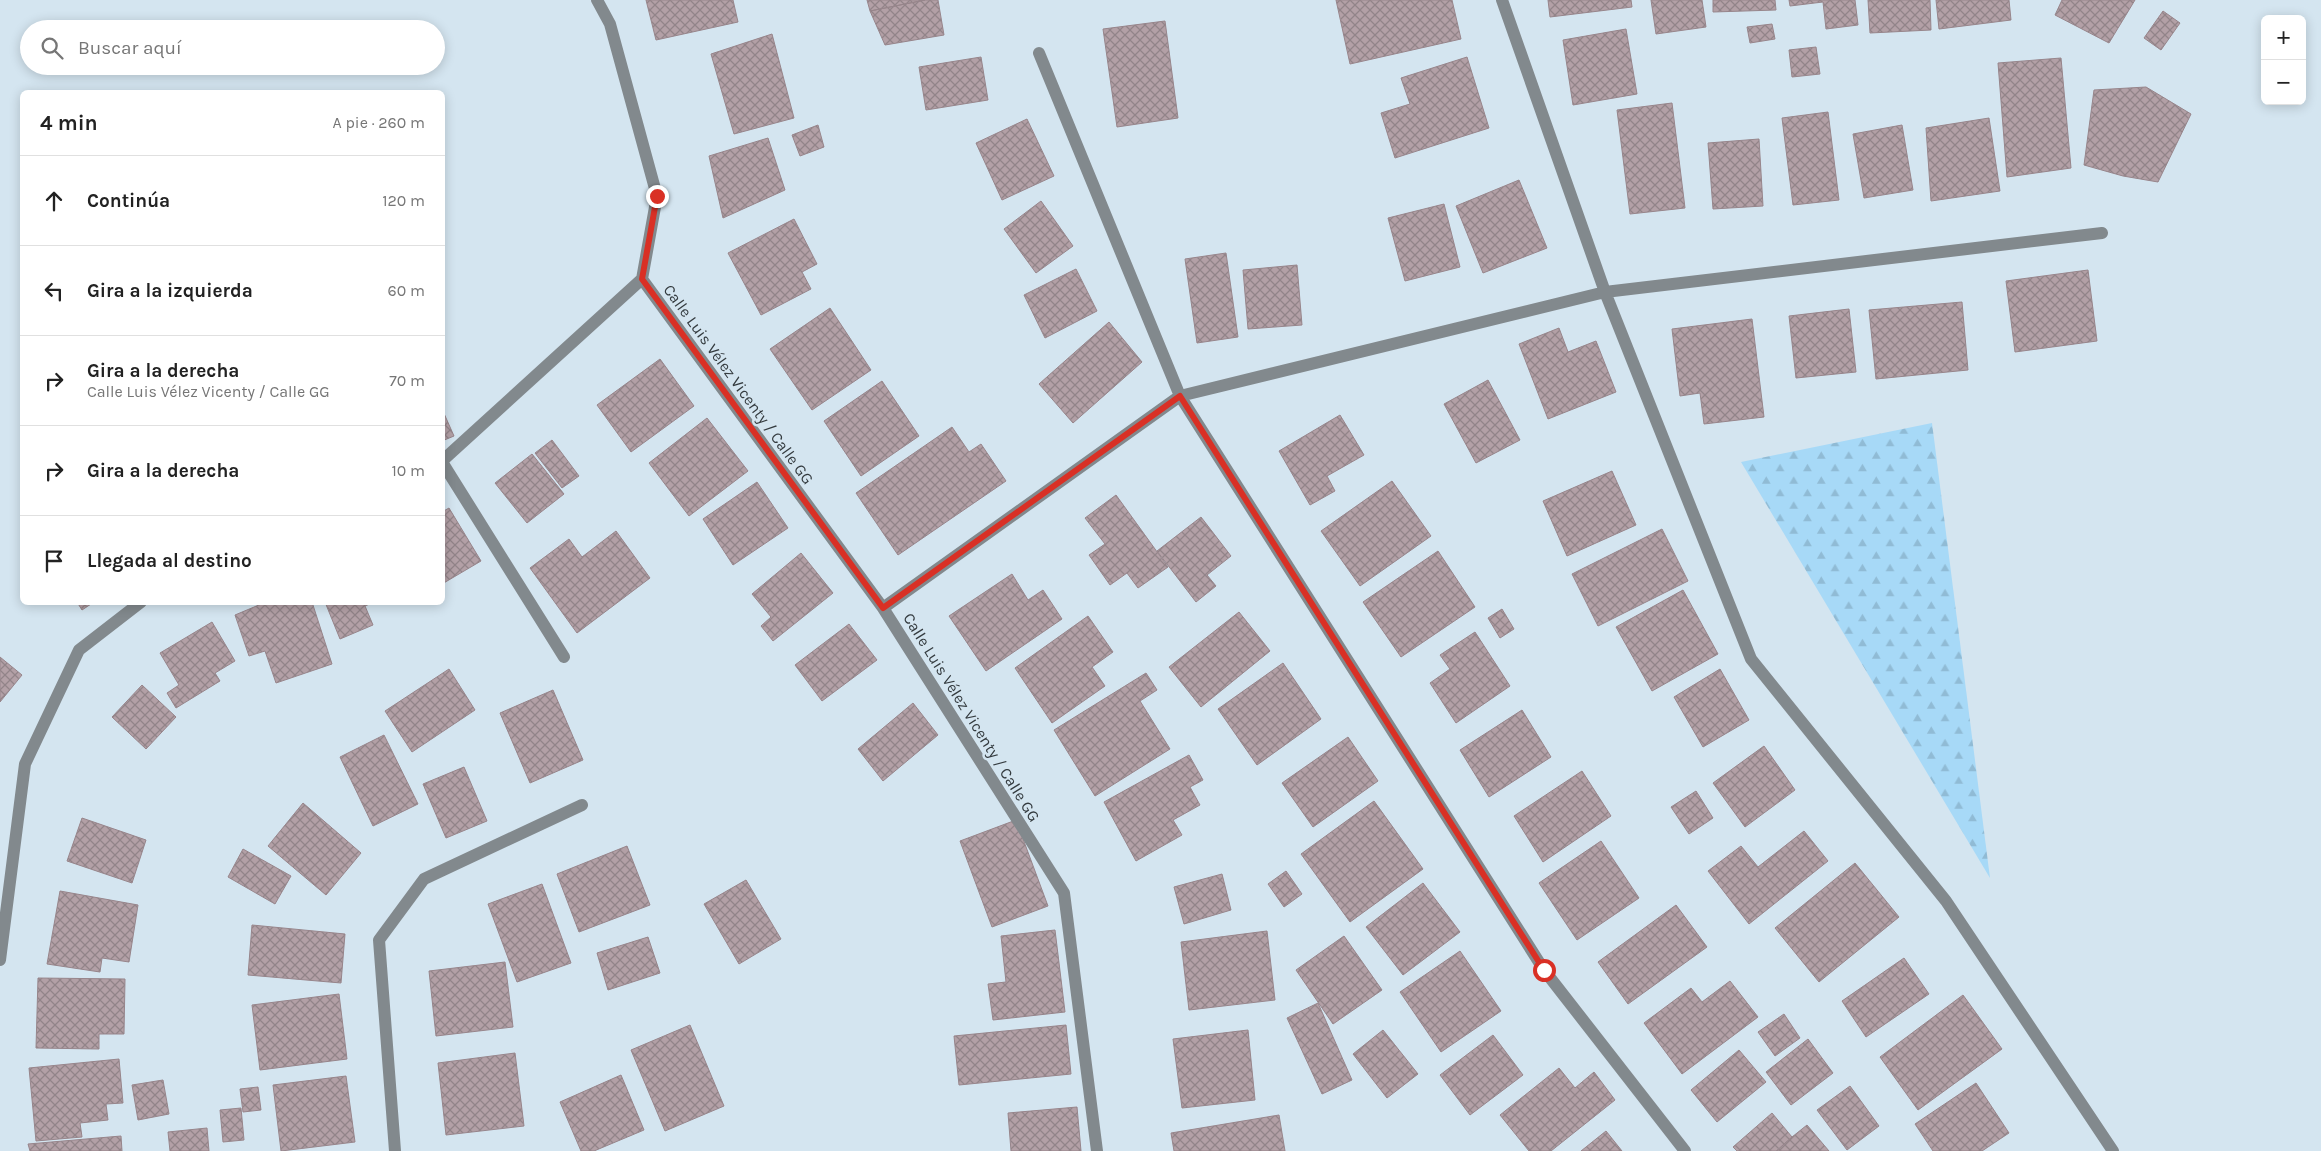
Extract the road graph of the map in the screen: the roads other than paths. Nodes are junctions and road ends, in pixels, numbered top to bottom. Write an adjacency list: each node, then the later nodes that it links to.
1 (597, 0): 5 (street)
2 (1502, 0): 6 (street)
3 (1039, 53): 7 (street)
4 (2102, 233): 6 (street)
5 (642, 279): 8 (street); 11 (street, Calle Luis Vélez Vicenty / Calle GG)
6 (1605, 292): 7 (street); 19 (street)
7 (1180, 396): 11 (street); 18 (street)
8 (445, 458)
9 (445, 466): 12 (street)
10 (137, 605): 14 (street)
11 (883, 608): 17 (street, Calle Luis Vélez Vicenty / Calle GG)
12 (564, 657)
13 (582, 805): 16 (street)
14 (0, 941): 15 (street)
15 (0, 960)
16 (395, 1151)
17 (1097, 1151)
18 (1685, 1151)
19 (2113, 1151)

